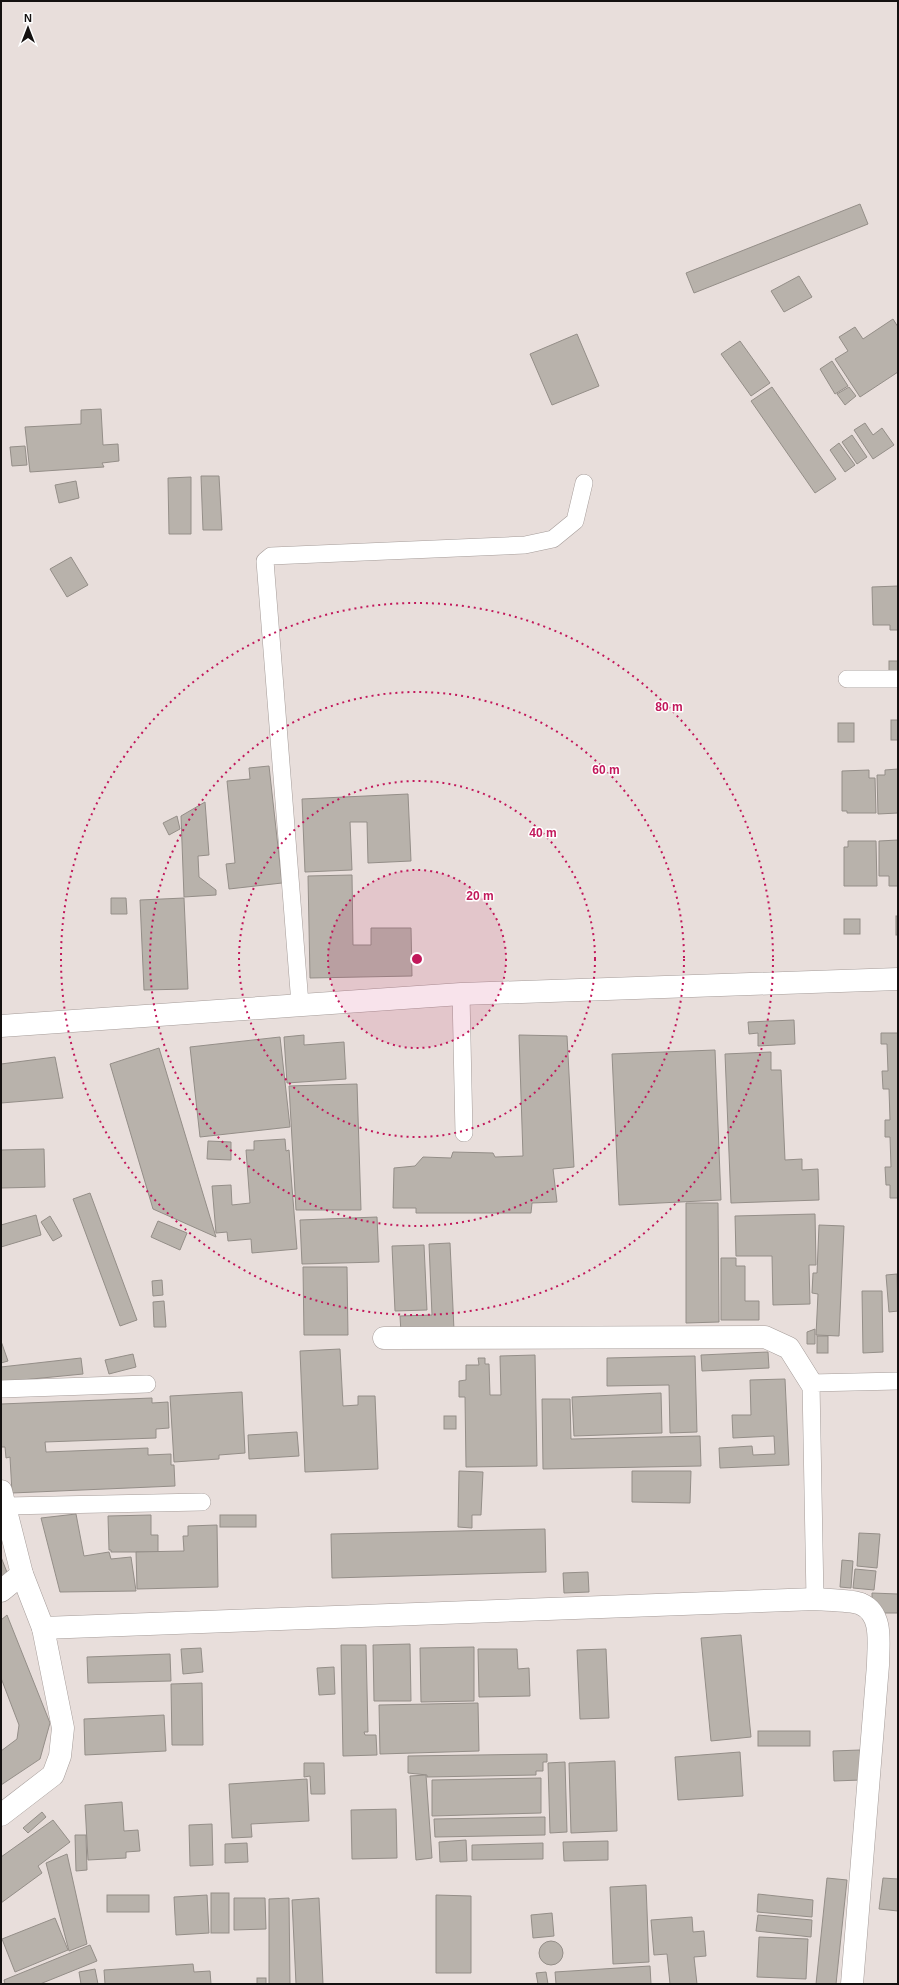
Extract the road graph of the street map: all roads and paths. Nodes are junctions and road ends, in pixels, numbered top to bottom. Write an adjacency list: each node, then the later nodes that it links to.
1 (584, 483): 6 (lane)
2 (847, 679): 3 (lane)
3 (898, 679)
4 (898, 979): 5 (street)
5 (461, 994): 6 (street); 8 (lane)
6 (300, 1004): 7 (street)
7 (1, 1026)
8 (464, 1133)
9 (384, 1338): 11 (street)
10 (898, 1381): 11 (lane)
11 (811, 1383): 18 (lane)
12 (147, 1384): 13 (lane)
13 (1, 1389)
14 (3, 1498): 15 (lane); 16 (street)
15 (202, 1502)
16 (22, 1574): 17 (street); 19 (street)
17 (1, 1592)
18 (815, 1599): 19 (street); 21 (street)
19 (44, 1628): 20 (street)
20 (1, 1815)
21 (852, 1984)

